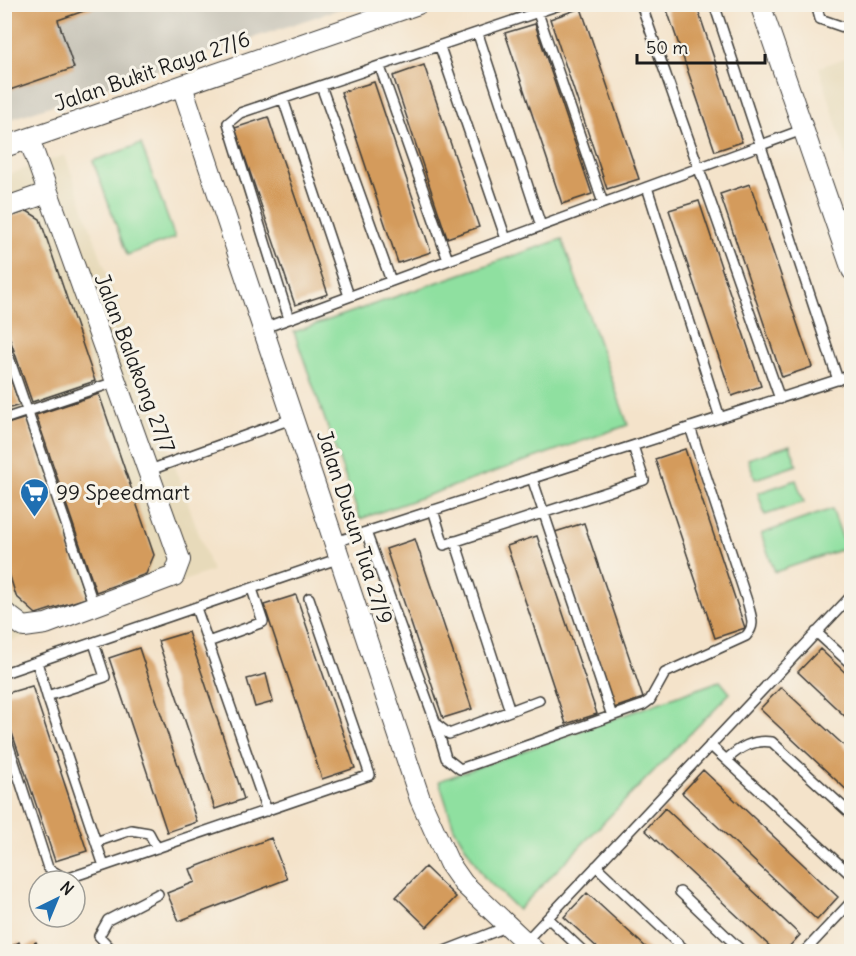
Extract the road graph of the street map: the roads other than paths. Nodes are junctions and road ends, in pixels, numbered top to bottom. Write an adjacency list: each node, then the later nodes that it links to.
1 (418, 4): 12 (street, Jalan Bukit Raya 27/6)
2 (561, 4): 7 (lane)
3 (641, 4): 19 (lane)
4 (714, 4): 17 (lane)
5 (759, 4): 15 (street)
6 (816, 4): 8 (lane)
7 (538, 13): 9 (lane); 22 (lane)
8 (852, 30)
9 (478, 34): 10 (lane); 24 (lane)
10 (440, 47): 11 (lane); 25 (lane)
11 (380, 67): 13 (lane); 26 (lane)
12 (182, 86): 16 (street, Jalan Bukit Raya 27/6); 31 (street, Jalan Dusun Tua 27/9)
13 (321, 86): 14 (lane); 28 (lane)
14 (284, 99): 29 (lane); 30 (lane)
15 (802, 130): 17 (lane); 27 (street)
16 (29, 139): 18 (street, Jalan Bukit Raya 27/6); 21 (street, Jalan Balakong 27/7)
17 (759, 146): 19 (lane); 34 (lane)
18 (4, 147)
19 (699, 168): 20 (lane); 36 (lane)
20 (647, 187): 22 (lane); 39 (lane)
21 (47, 194): 23 (street); 35 (street, Jalan Balakong 27/7)
22 (603, 203): 24 (lane)
23 (4, 208)
24 (541, 226): 25 (lane)
25 (506, 239): 26 (lane)
26 (448, 260): 28 (lane)
27 (852, 270)
28 (391, 281): 29 (lane)
29 (349, 296): 30 (lane)
30 (289, 319): 31 (lane)
31 (264, 328): 38 (street, Jalan Dusun Tua 27/9)
32 (4, 343): 37 (lane)
33 (852, 375): 34 (lane)
34 (838, 380): 36 (lane)
35 (115, 382): 37 (lane); 43 (street, Jalan Balakong 27/7)
36 (780, 399): 39 (lane)
37 (28, 412): 40 (lane); 53 (lane)
38 (294, 418): 43 (lane); 49 (street, Jalan Dusun Tua 27/9)
39 (720, 418): 41 (lane)
40 (4, 419)
41 (690, 427): 42 (lane); 65 (lane)
42 (633, 446): 44 (lane); 46 (lane)
43 (150, 470): 53 (street, Jalan Balakong 27/7)
44 (532, 478): 45 (lane); 46 (lane)
45 (433, 510): 47 (lane); 48 (lane)
46 (544, 512): 48 (lane); 65 (lane)
47 (366, 532): 49 (lane); 66 (lane)
48 (455, 541): 64 (lane)
49 (337, 550): 50 (lane); 81 (street, Jalan Dusun Tua 27/9)
50 (252, 589): 54 (lane); 57 (lane)
51 (852, 594): 56 (lane)
52 (309, 598): 70 (lane)
53 (94, 606): 55 (street, Jalan Balakong 27/7)
54 (196, 608): 57 (lane); 58 (lane)
55 (4, 612)
56 (816, 632): 60 (lane); 68 (lane)
57 (208, 642): 70 (lane)
58 (94, 643): 59 (lane); 62 (lane)
59 (37, 662): 61 (lane); 62 (lane)
60 (852, 665)
61 (4, 673)
62 (47, 696): 72 (lane)
63 (539, 700): 64 (lane)
64 (510, 711): 66 (lane)
65 (612, 716): 66 (lane)
66 (436, 724)
67 (4, 731): 74 (lane)
68 (710, 745): 69 (lane); 75 (lane)
69 (726, 760): 71 (lane); 76 (lane)
70 (267, 811): 73 (lane)
71 (852, 815)
72 (96, 842): 73 (lane); 74 (lane)
73 (157, 848): 74 (lane)
74 (104, 866)
75 (596, 866): 80 (lane); 86 (lane)
76 (852, 876)
77 (680, 892): 87 (lane)
78 (158, 894): 83 (lane)
79 (852, 901): 88 (lane)
80 (548, 918): 82 (lane); 85 (lane)
81 (509, 926): 82 (street, Jalan Dusun Tua 27/9); 84 (lane)
82 (531, 947)
83 (114, 951)
84 (442, 951)
85 (584, 951)
86 (687, 951)
87 (742, 951)
88 (804, 951)

